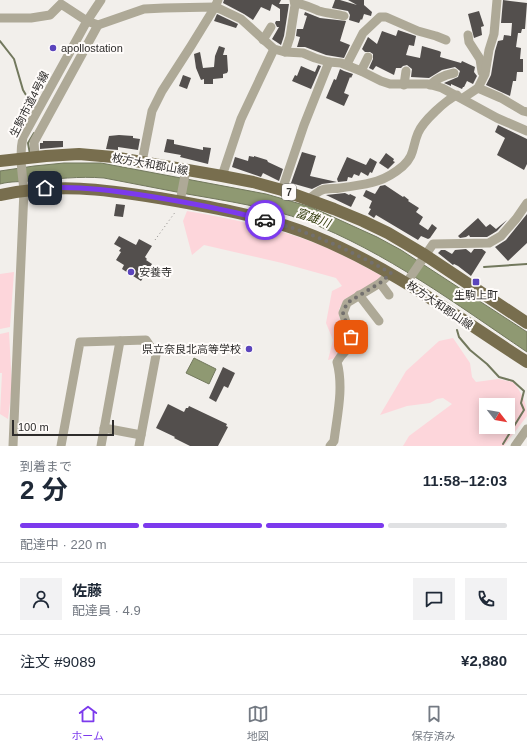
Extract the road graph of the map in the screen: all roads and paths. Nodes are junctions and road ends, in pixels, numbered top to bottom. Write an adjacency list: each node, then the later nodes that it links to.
1 (101, 0): 8 (street, 生駒市道4号線)
2 (497, 0): 22 (street)
3 (60, 2): 7 (street); 8 (street)
4 (295, 2): 6 (street); 15 (street)
5 (216, 4): 9 (street); 12 (street); 34 (street)
6 (344, 16)
7 (0, 18)
8 (87, 21): 9 (street); 27 (street, 生駒市道4号線)
9 (98, 25): 28 (street)
10 (271, 27): 12 (street)
11 (468, 35): 22 (street)
12 (263, 40): 14 (street)
13 (446, 40): 18 (street)
14 (274, 49): 15 (street); 36 (street)
15 (285, 52): 17 (street)
16 (368, 57): 19 (street)
17 (329, 62): 18 (street); 38 (street)
18 (347, 64): 19 (street)
19 (362, 71): 23 (street)
20 (406, 71): 23 (street)
21 (454, 73): 24 (street)
22 (483, 77): 25 (street)
23 (404, 85): 24 (street)
24 (430, 85): 26 (street)
25 (478, 88): 26 (street); 29 (street)
26 (460, 97): 30 (street); 40 (street)
27 (45, 98): 28 (street); 32 (street, 生駒市道4号線)
28 (56, 104): 31 (street)
29 (527, 112)
30 (527, 131)
31 (34, 157): 32 (main road, 枚方大和郡山線 / 7); 34 (main road, 枚方大和郡山線 / 7)
32 (20, 158): 33 (main road, 枚方大和郡山線 / 7); 37 (street, 生駒市道4号線)
33 (0, 161)
34 (142, 162): 35 (main road, 枚方大和郡山線 / 7)
35 (186, 170): 36 (main road, 枚方大和郡山線 / 7); 42 (street)
36 (222, 176): 38 (main road, 枚方大和郡山線 / 7)
37 (24, 190): 39 (main road, 枚方大和郡山線); 42 (main road, 枚方大和郡山線); 57 (street, 生駒市道4号線)
38 (282, 190): 40 (main road, 枚方大和郡山線 / 7)
39 (0, 195)
40 (309, 199): 44 (main road, 枚方大和郡山線 / 7)
41 (527, 204): 44 (street)
42 (178, 206): 43 (path); 45 (main road, 枚方大和郡山線)
43 (155, 240)
44 (425, 255): 46 (street); 51 (main road, 枚方大和郡山線 / 7)
45 (391, 273): 46 (main road, 枚方大和郡山線); 47 (street)
46 (407, 282): 53 (main road, 枚方大和郡山線)
47 (380, 283): 48 (street); 49 (street)
48 (359, 295): 50 (street); 61 (street)
49 (388, 295)
50 (379, 321)
51 (527, 323)
52 (120, 341): 54 (street); 56 (street); 58 (street)
53 (527, 362)
54 (104, 428): 56 (street); 59 (street)
55 (527, 429): 62 (street)
56 (141, 435): 60 (street)
57 (13, 446)
58 (61, 446)
59 (101, 446)
60 (139, 446)
61 (330, 446)
62 (515, 446)

